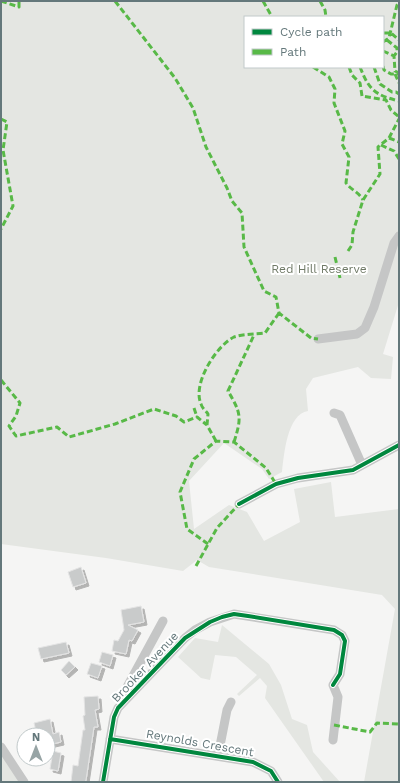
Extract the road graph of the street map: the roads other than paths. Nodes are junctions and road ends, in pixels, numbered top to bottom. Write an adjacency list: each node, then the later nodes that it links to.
1 (399, 236): 2 (street)
2 (318, 339)
3 (339, 412): 5 (street)
4 (399, 445): 5 (street)
5 (362, 465): 6 (street)
6 (239, 504)
7 (163, 621): 8 (street, Brooker Avenue)
8 (123, 701): 10 (street, Brooker Avenue); 11 (street, Brooker Avenue)
9 (231, 702): 13 (street)
10 (110, 739): 13 (street, Reynolds Crescent); 15 (street, Brooker Avenue)
11 (333, 740)
12 (1, 747): 14 (street)
13 (218, 756): 16 (street, Reynolds Crescent)
14 (24, 782)
15 (103, 782)
16 (278, 782)

